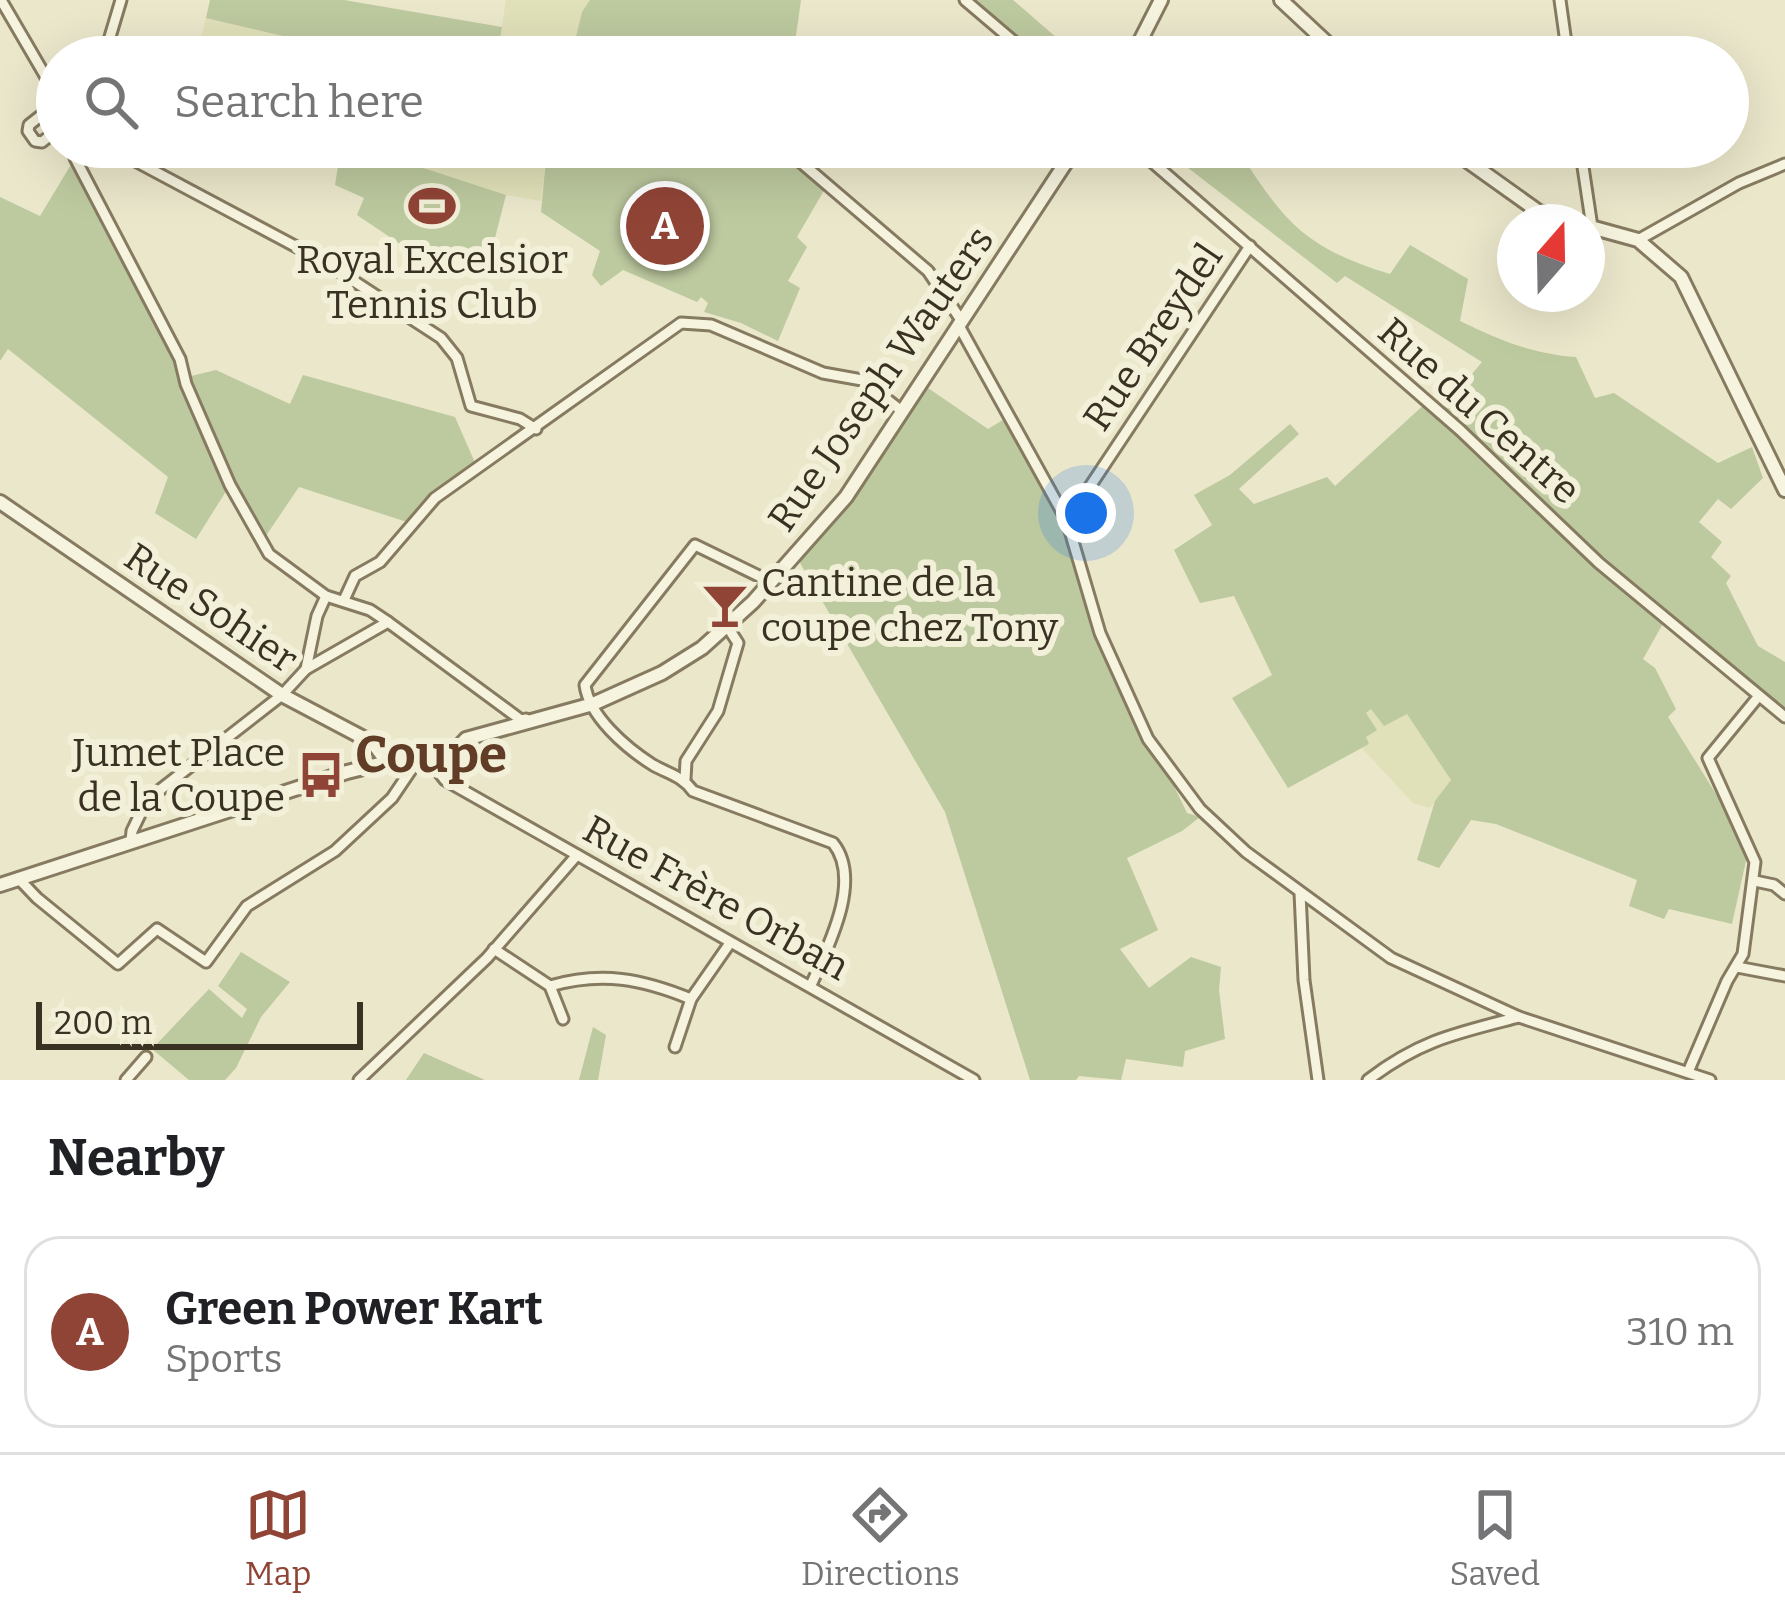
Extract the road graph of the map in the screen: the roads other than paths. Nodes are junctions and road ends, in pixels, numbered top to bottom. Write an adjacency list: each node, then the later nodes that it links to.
1 (1, 0): 12 (street)
2 (121, 0): 7 (street)
3 (965, 0): 8 (street)
4 (1161, 0): 9 (street)
5 (1281, 0): 10 (street)
6 (1560, 0): 11 (street)
7 (110, 36)
8 (1007, 36)
9 (1143, 36)
10 (1320, 36)
11 (1565, 36)
12 (36, 62)
13 (1785, 164): 24 (street)
14 (84, 168): 32 (street)
15 (149, 168): 28 (street)
16 (808, 168): 26 (street)
17 (1062, 168): 26 (street, Rue Joseph Wauters)
18 (1159, 168): 25 (street, Rue du Centre)
19 (1477, 168): 21 (street)
20 (1582, 168): 22 (street)
21 (1528, 204)
22 (1586, 204)
23 (1605, 231): 24 (street)
24 (1638, 240): 29 (street)
25 (1250, 246): 31 (street, Rue Breydel); 41 (street, Rue du Centre)
26 (959, 322): 27 (street, Rue Joseph Wauters); 31 (street)
27 (903, 412): 28 (street); 34 (street, Rue Joseph Wauters)
28 (536, 428): 36 (street)
29 (1785, 490)
30 (0, 502): 40 (street, Rue Sohier)
31 (1067, 521): 54 (street)
32 (269, 554): 33 (street); 35 (street)
33 (260, 564)
34 (771, 582): 38 (street, Rue Joseph Wauters); 42 (street)
35 (326, 596): 36 (street); 39 (street)
36 (344, 600): 37 (street)
37 (388, 622): 39 (street); 44 (street)
38 (727, 626): 42 (street, Rue Joseph Wauters); 48 (street)
39 (307, 669): 40 (street)
40 (282, 694): 46 (street, Rue Sohier); 49 (street)
41 (1758, 697): 43 (street, Rue du Centre); 52 (street)
42 (587, 702): 44 (street, Rue Joseph Wauters); 48 (street)
43 (1785, 717)
44 (526, 719): 47 (street, Rue Joseph Wauters)
45 (417, 761): 46 (street); 47 (street); 51 (street)
46 (387, 762): 49 (street)
47 (433, 765): 50 (street, Rue Frère Orban)
48 (685, 779): 60 (street)
49 (131, 841): 51 (street)
50 (577, 854): 56 (street, Rue Frère Orban); 57 (street)
51 (18, 878): 53 (street)
52 (1755, 881): 55 (street); 58 (street)
53 (0, 885)
54 (1300, 892): 63 (street); 71 (street)
55 (1785, 894)
56 (730, 943): 60 (street, Rue Frère Orban); 62 (street)
57 (494, 949): 61 (street); 69 (street)
58 (1737, 968): 59 (street); 67 (street)
59 (1785, 976)
60 (811, 985): 70 (street, Rue Frère Orban)
61 (550, 986): 62 (street); 64 (street)
62 (691, 998): 65 (street)
63 (1519, 1017): 67 (street); 72 (street)
64 (563, 1019)
65 (675, 1047)
66 (146, 1057): 68 (street)
67 (1688, 1072): 73 (street)
68 (126, 1080)
69 (359, 1080)
70 (974, 1080)
71 (1318, 1080)
72 (1368, 1080)
73 (1710, 1080)

